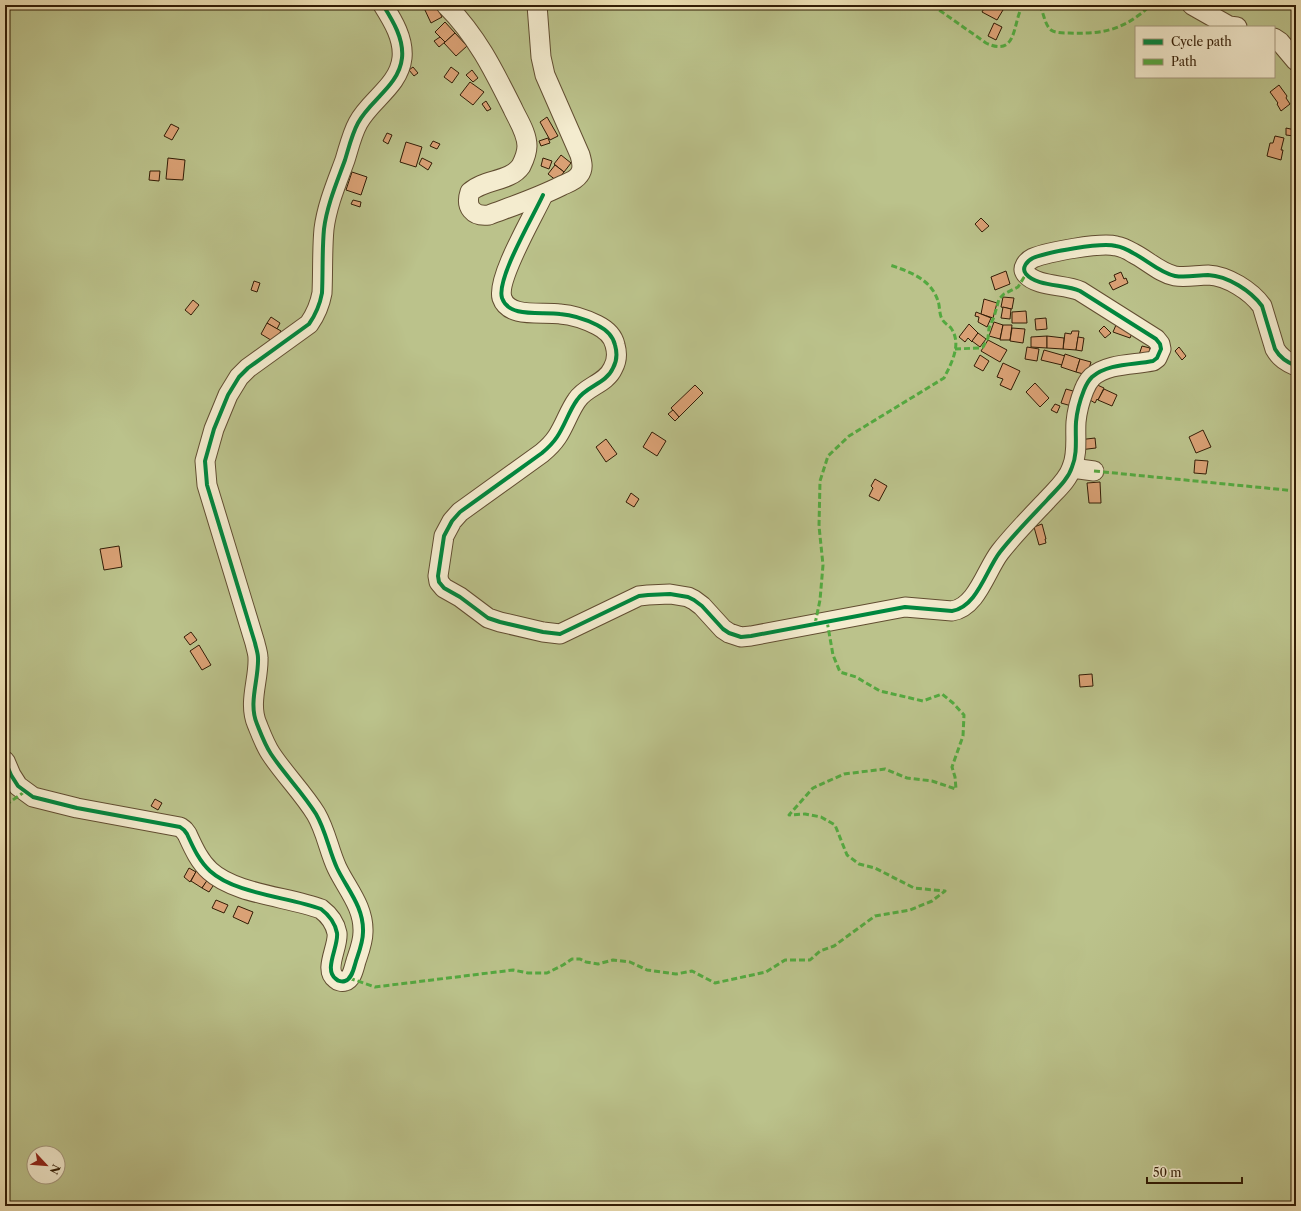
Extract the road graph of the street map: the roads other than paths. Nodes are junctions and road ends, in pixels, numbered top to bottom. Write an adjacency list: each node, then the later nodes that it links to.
1 (383, 5): 12 (street)
2 (446, 5): 8 (street)
3 (537, 5): 8 (street)
4 (1192, 5): 5 (street)
5 (1233, 26)
6 (1275, 39): 7 (street)
7 (1296, 61)
8 (543, 195): 10 (street)
9 (1296, 366): 10 (street)
10 (1072, 468): 11 (street)
11 (1094, 471)
12 (5, 761)

